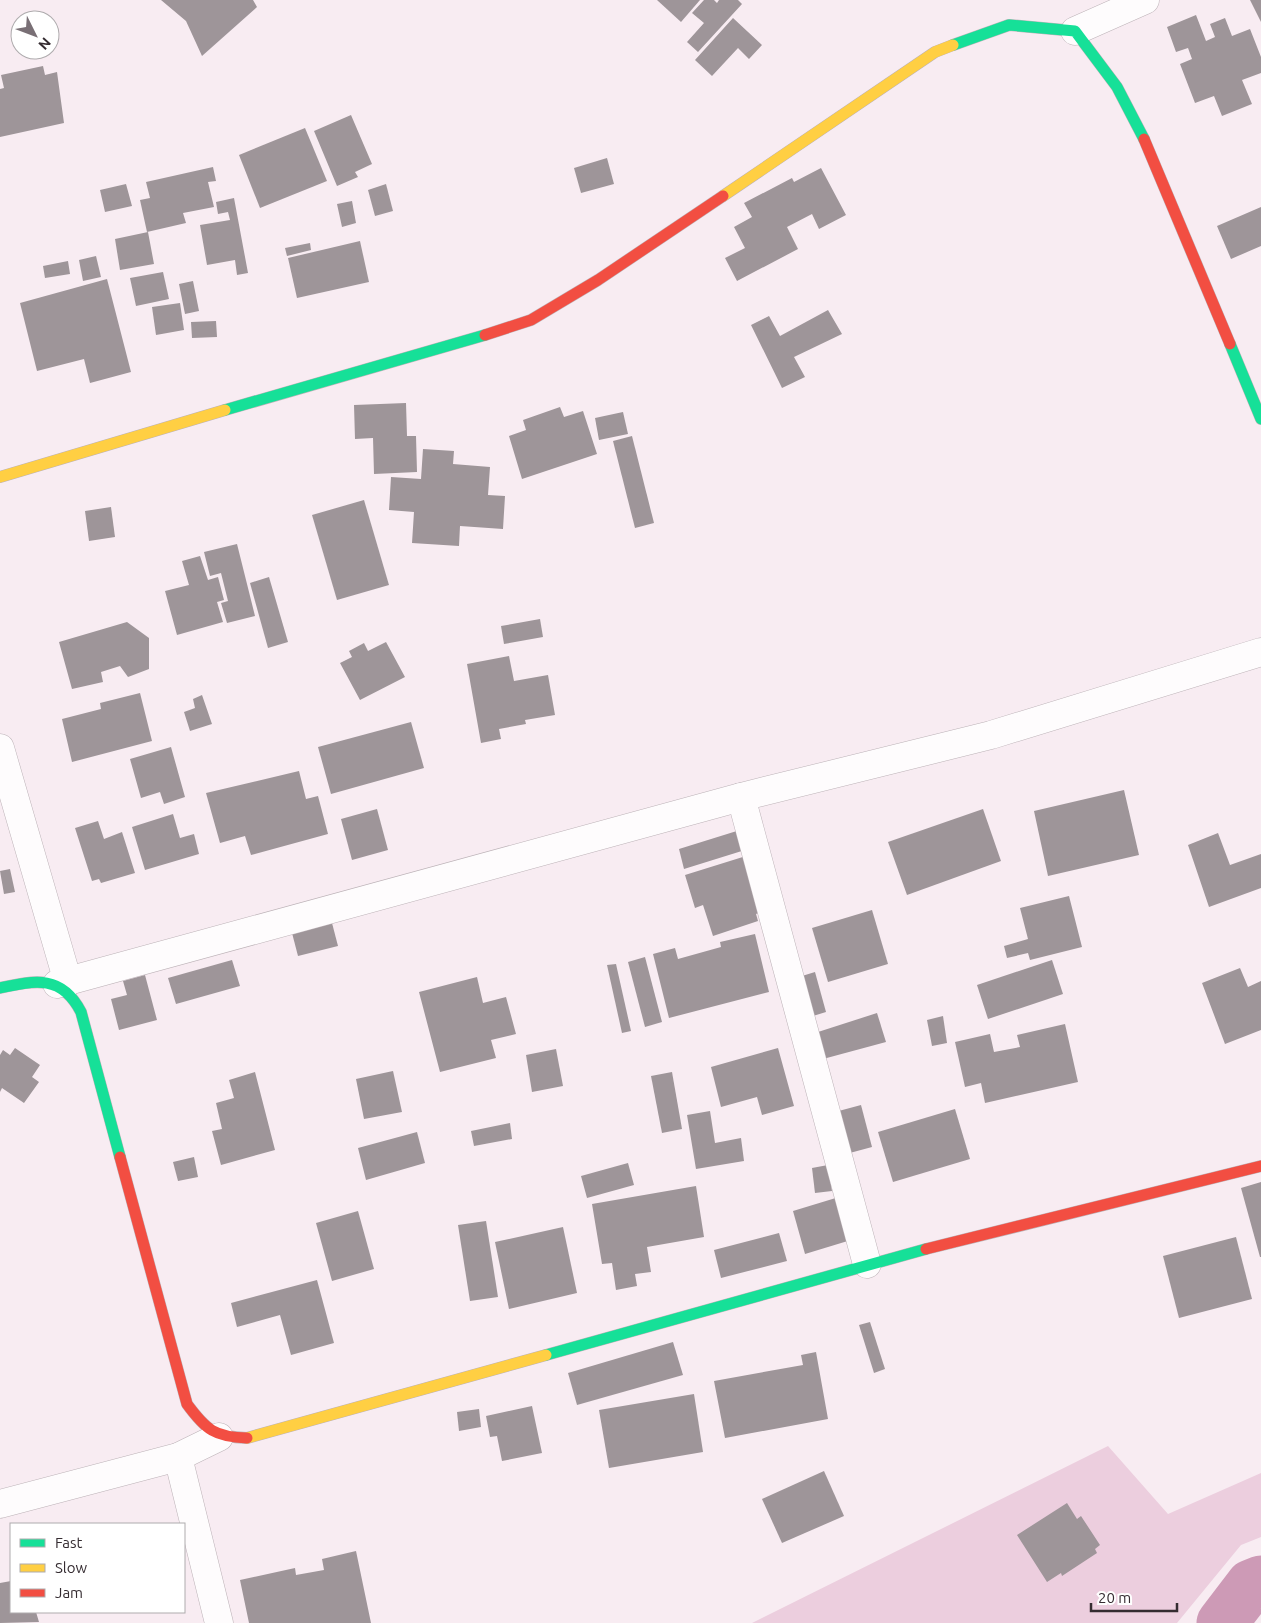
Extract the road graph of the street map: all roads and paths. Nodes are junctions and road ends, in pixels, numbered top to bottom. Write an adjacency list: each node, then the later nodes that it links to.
1 (1144, 0): 2 (street)
2 (1075, 31): 3 (street); 4 (street)
3 (1261, 419)
4 (0, 477)
5 (1261, 652): 7 (street)
6 (0, 748): 8 (street)
7 (740, 797): 8 (street); 11 (street)
8 (63, 983): 9 (street); 12 (street)
9 (0, 988)
10 (1261, 1166): 11 (street)
11 (867, 1264): 12 (street)
12 (219, 1437): 13 (street)
13 (178, 1457): 14 (street); 15 (street)
14 (0, 1504)
15 (219, 1623)

